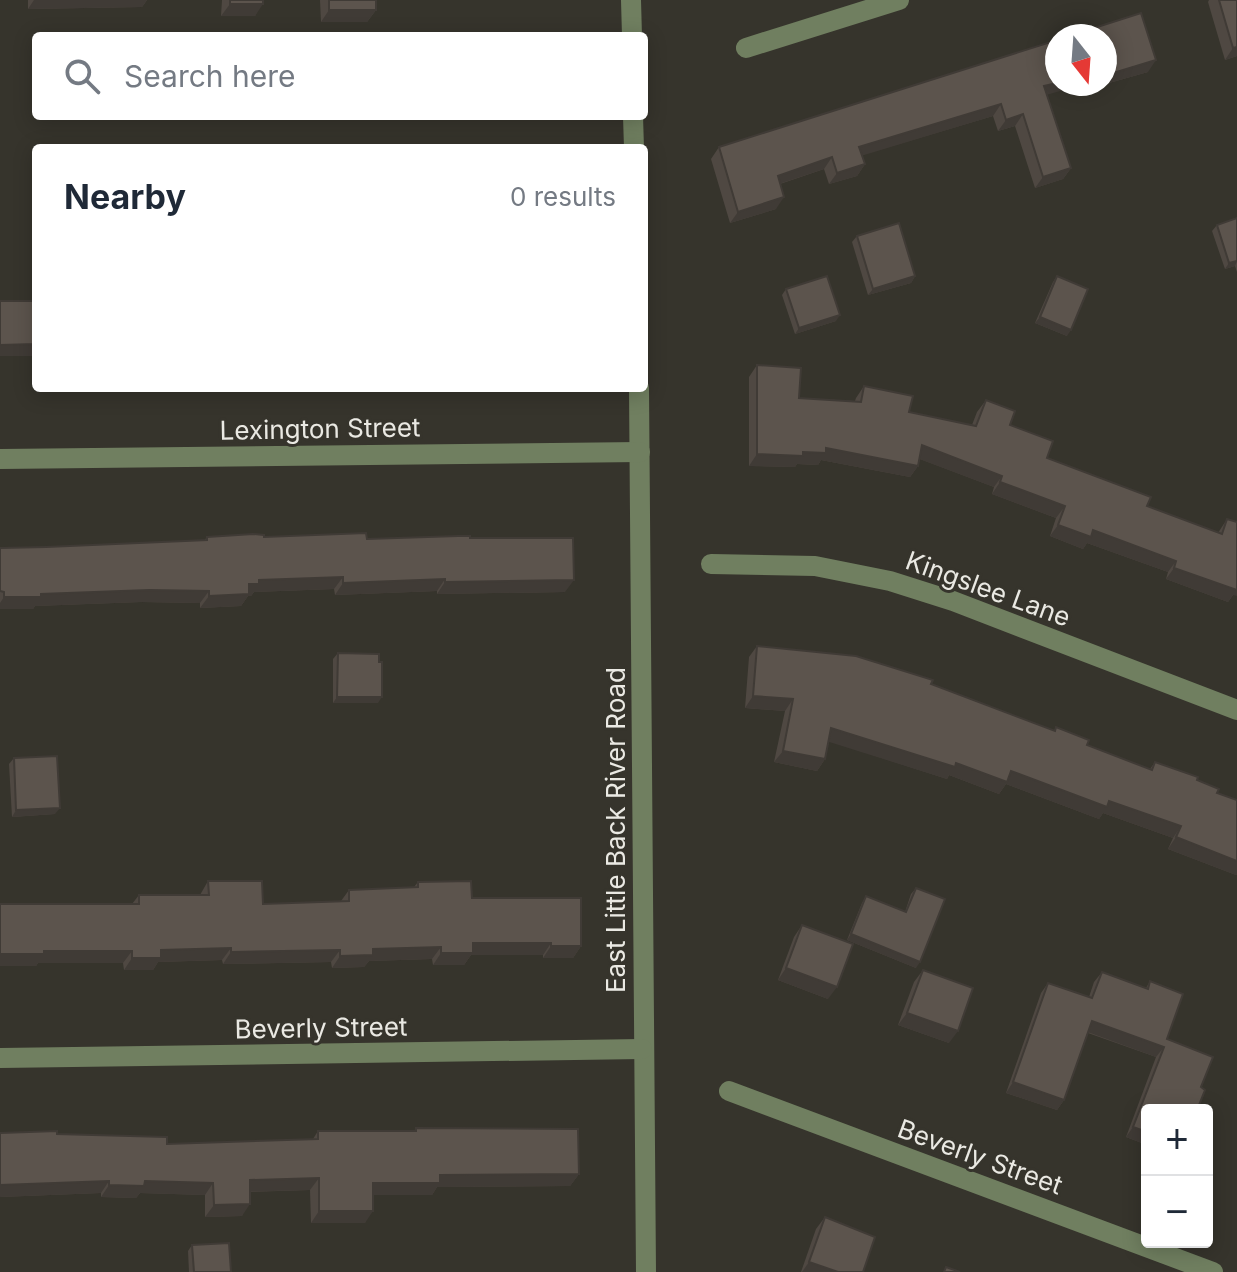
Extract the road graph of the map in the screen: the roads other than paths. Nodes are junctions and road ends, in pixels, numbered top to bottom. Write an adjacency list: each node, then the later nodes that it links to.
1 (631, 0): 3 (street)
2 (899, 0): 4 (street)
3 (632, 32)
4 (746, 48)
5 (633, 120): 6 (street)
6 (634, 144)
7 (639, 392): 8 (street, East Little Back River Road)
8 (640, 452): 9 (street, Lexington Street); 12 (street, East Little Back River Road)
9 (0, 459)
10 (711, 564): 11 (street, Kingslee Lane)
11 (1237, 710)
12 (642, 1049): 13 (street, Beverly Street); 15 (street, East Little Back River Road)
13 (0, 1058)
14 (729, 1091): 16 (street, Beverly Street)
15 (646, 1272)
16 (1213, 1272)

